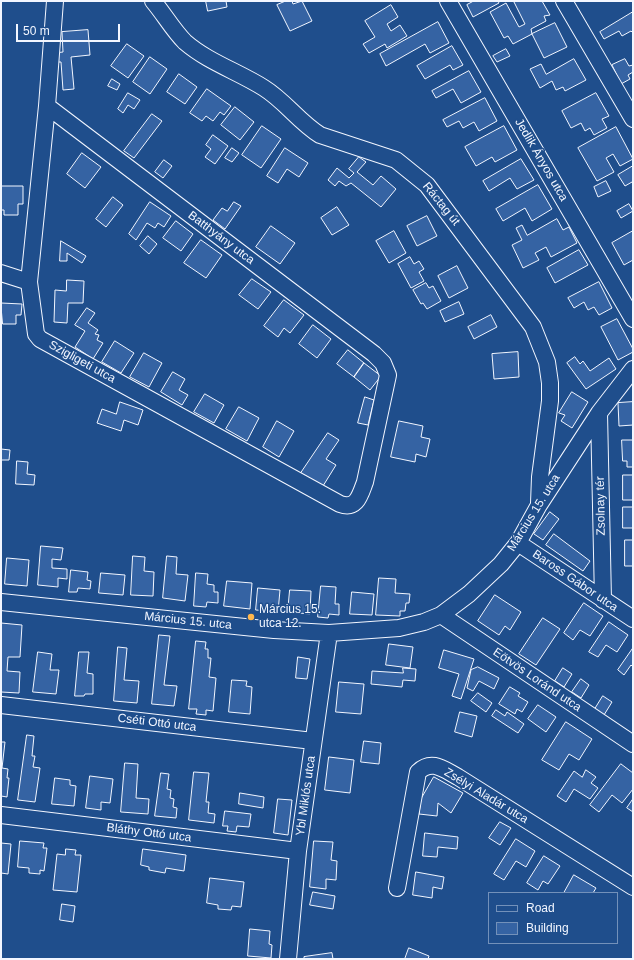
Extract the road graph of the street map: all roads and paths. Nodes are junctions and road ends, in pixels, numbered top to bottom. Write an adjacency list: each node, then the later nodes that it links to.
1 (55, 1): 5 (street, Szigligeti utca)
2 (153, 1): 13 (street, Ráctag út)
3 (448, 1): 9 (street, Jedlik Ányos utca)
4 (564, 1): 6 (street)
5 (47, 106): 8 (street, Szigligeti utca); 12 (street, Batthyány utca)
6 (633, 119)
7 (1, 273): 8 (street)
8 (30, 282): 12 (street, Szigligeti utca)
9 (633, 319)
10 (633, 369): 11 (street, Március 15. utca)
11 (598, 413): 13 (street, Március 15. utca); 15 (street, Zsolnay tér)
12 (359, 499)
13 (539, 505): 14 (street, Március 15. utca)
14 (518, 543): 15 (street, Baross Gábor utca); 17 (street, Március 15. utca)
15 (602, 600): 18 (street, Baross Gábor utca)
16 (1, 602): 19 (street, Március 15. utca)
17 (441, 615): 19 (street, Március 15. utca); 22 (street, Eötvös Loránd utca)
18 (633, 619)
19 (329, 633): 21 (street, Ybl Miklós utca)
20 (1, 705): 21 (street, Cséti Ottó utca)
21 (313, 740): 24 (street, Ybl Miklós utca)
22 (633, 744)
23 (1, 815): 24 (street, Bláthy Ottó utca)
24 (298, 851): 27 (street, Ybl Miklós utca)
25 (633, 887): 26 (street, Zsélyi Aladár utca)
26 (397, 888)
27 (288, 959)

